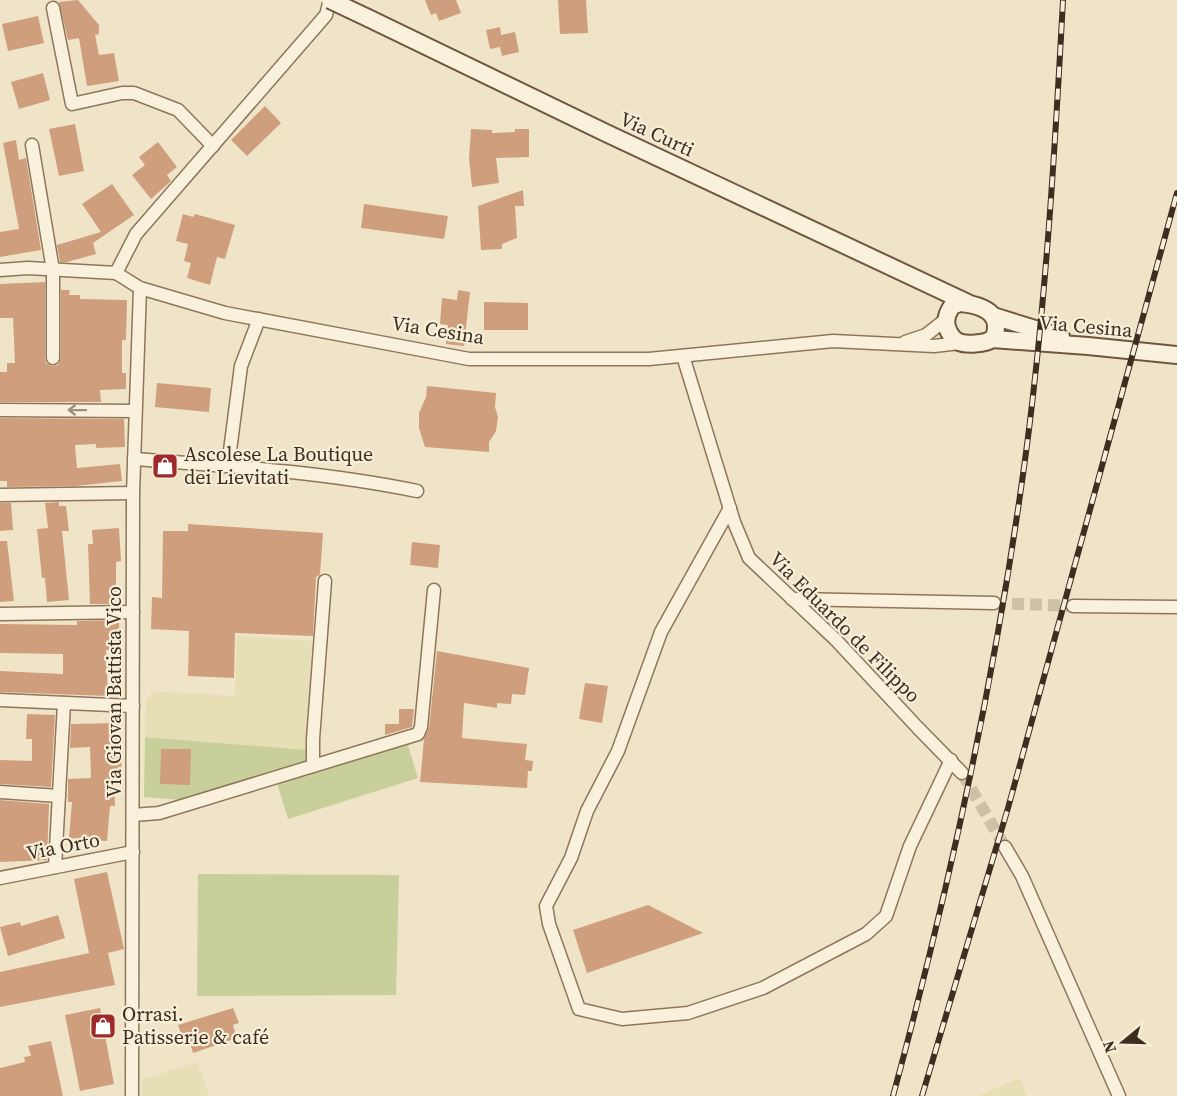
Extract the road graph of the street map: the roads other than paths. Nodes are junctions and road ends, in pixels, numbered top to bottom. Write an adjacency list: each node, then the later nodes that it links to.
1 (330, 0): 4 (street); 8 (main road, Via Curti, bridge)
2 (53, 8): 4 (street)
3 (32, 145): 6 (street)
4 (213, 146): 7 (street)
5 (0, 270): 6 (street, Via Cesina)
6 (53, 270): 7 (street, Via Cesina); 20 (street)
7 (116, 273): 9 (street, Via Cesina)
8 (925, 282): 10 (main road, Via Curti); 11 (main road)
9 (140, 288): 13 (street, Via Cesina); 22 (street, Via Giovan Battista Vico)
10 (968, 303): 11 (main road, Via Cesina); 12 (main road)
11 (946, 316): 15 (main road); 16 (street, Via Cesina)
12 (993, 316): 14 (main road); 17 (main road)
13 (259, 319): 19 (street, Via Cesina); 24 (street)
14 (992, 339): 15 (main road, Via Cesina); 17 (main road, Via Cesina)
15 (960, 343): 16 (street)
16 (897, 344): 19 (street, Via Cesina)
17 (1088, 346): 18 (main road, Via Cesina)
18 (1177, 355)
19 (683, 356): 28 (street, Via Eduardo de Filippo)
20 (53, 358)
21 (0, 410): 22 (street, one-way to 21)
22 (135, 411): 23 (street, Via Giovan Battista Vico)
23 (134, 459): 24 (street); 26 (street, Via Giovan Battista Vico)
24 (228, 466): 25 (street)
25 (417, 491)
26 (133, 494): 27 (street); 35 (street, Via Giovan Battista Vico)
27 (0, 495)
28 (730, 508): 31 (street, Via Eduardo de Filippo); 40 (street)
29 (325, 581): 41 (street)
30 (434, 590): 41 (street)
31 (792, 599): 32 (street); 40 (street, Via Eduardo de Filippo)
32 (994, 603)
33 (1073, 606): 34 (street)
34 (1177, 607)
35 (133, 612): 36 (street); 39 (street, Via Giovan Battista Vico)
36 (0, 614)
37 (0, 700): 38 (street)
38 (64, 703): 39 (street); 44 (street)
39 (133, 706): 45 (street, Via Giovan Battista Vico)
40 (951, 760): 42 (street, Via Eduardo de Filippo)
41 (313, 766): 45 (street)
42 (962, 772)
43 (0, 792): 44 (street)
44 (59, 796): 48 (street)
45 (133, 815): 47 (street, Via Giovan Battista Vico)
46 (1005, 847): 51 (street)
47 (133, 852): 48 (street, Via Orto); 50 (street, Via Giovan Battista Vico)
48 (55, 867): 49 (street, Via Orto)
49 (0, 878)
50 (132, 1096)
51 (1119, 1096)

